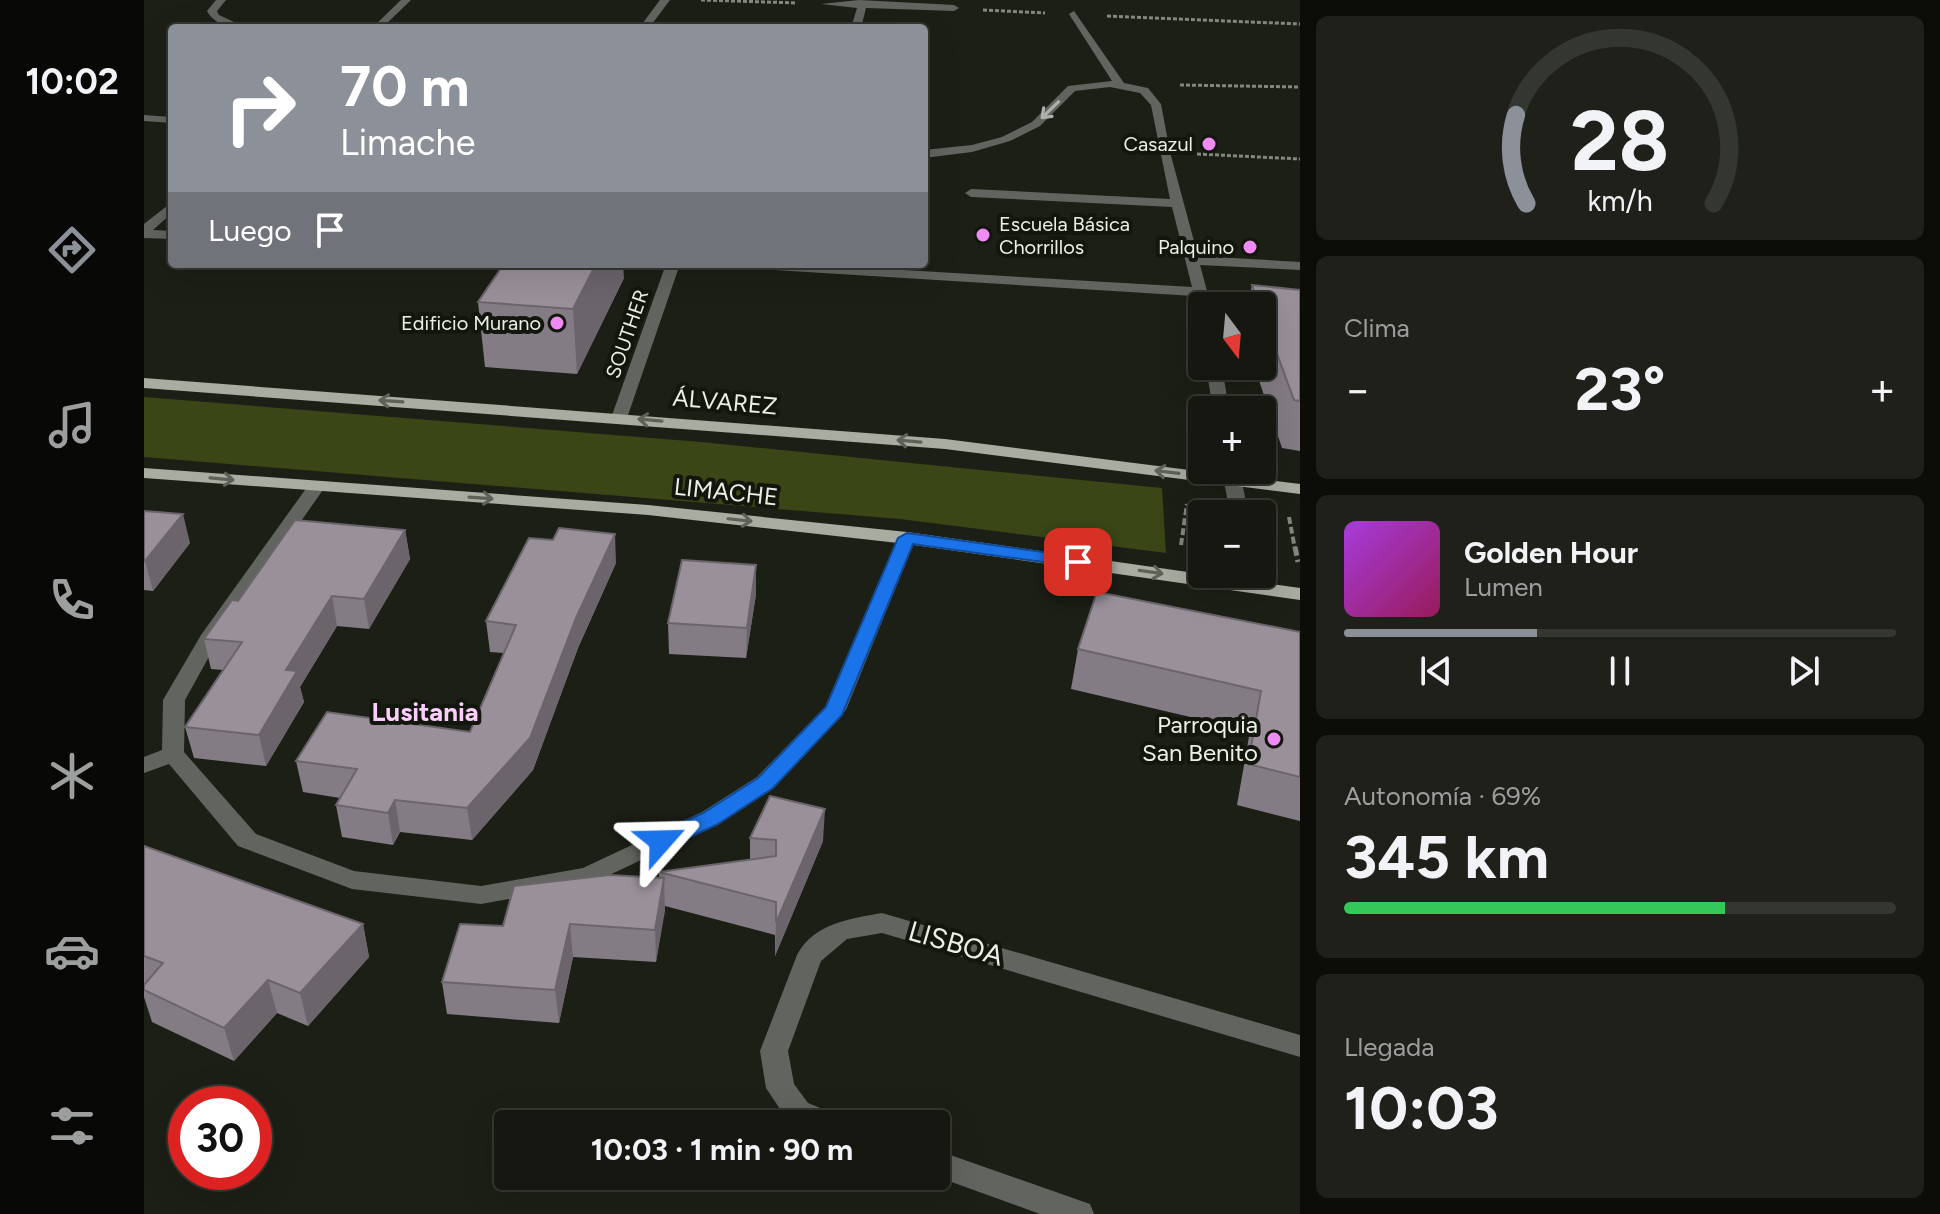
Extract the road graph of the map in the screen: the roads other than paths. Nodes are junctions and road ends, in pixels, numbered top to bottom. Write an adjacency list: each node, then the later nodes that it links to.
1 (221, 0): 8 (street)
2 (406, 0): 9 (street)
3 (665, 0): 10 (street)
4 (864, 3): 5 (street); 6 (street); 11 (street)
5 (826, 4)
6 (954, 8)
7 (1074, 14): 12 (street)
8 (232, 24)
9 (381, 24)
10 (647, 24)
11 (857, 24)
12 (1119, 84): 15 (street, one-way to 15); 17 (street)
13 (144, 118): 14 (street)
14 (168, 120)
15 (928, 153)
16 (971, 193): 17 (street)
17 (1177, 203): 21 (street)
18 (168, 210): 19 (street)
19 (144, 233): 20 (street)
20 (168, 235)
21 (1191, 260): 22 (street); 25 (street)
22 (1300, 266)
23 (672, 268): 28 (street, SOUTHER)
24 (785, 268): 26 (street)
25 (1201, 292)
26 (1188, 298)
27 (144, 383): 28 (main road, ÁLVAREZ, one-way to 27)
28 (619, 418): 30 (main road, ÁLVAREZ, one-way to 28)
29 (144, 473): 32 (main road, LIMACHE, one-way to 32)
30 (1188, 474)
31 (1272, 484): 33 (main road, ÁLVAREZ)
32 (316, 487): 34 (main road, LIMACHE, one-way to 34); 38 (street)
33 (1294, 489)
34 (907, 538): 35 (main road, LIMACHE, one-way to 35); 38 (street)
35 (1188, 577)
36 (1276, 588): 37 (main road, LIMACHE)
37 (1300, 594)
38 (173, 754): 39 (street)
39 (144, 765)
40 (1300, 1046): 41 (street, LISBOA)
41 (796, 1110)
42 (950, 1168): 43 (street)
43 (1079, 1214)

